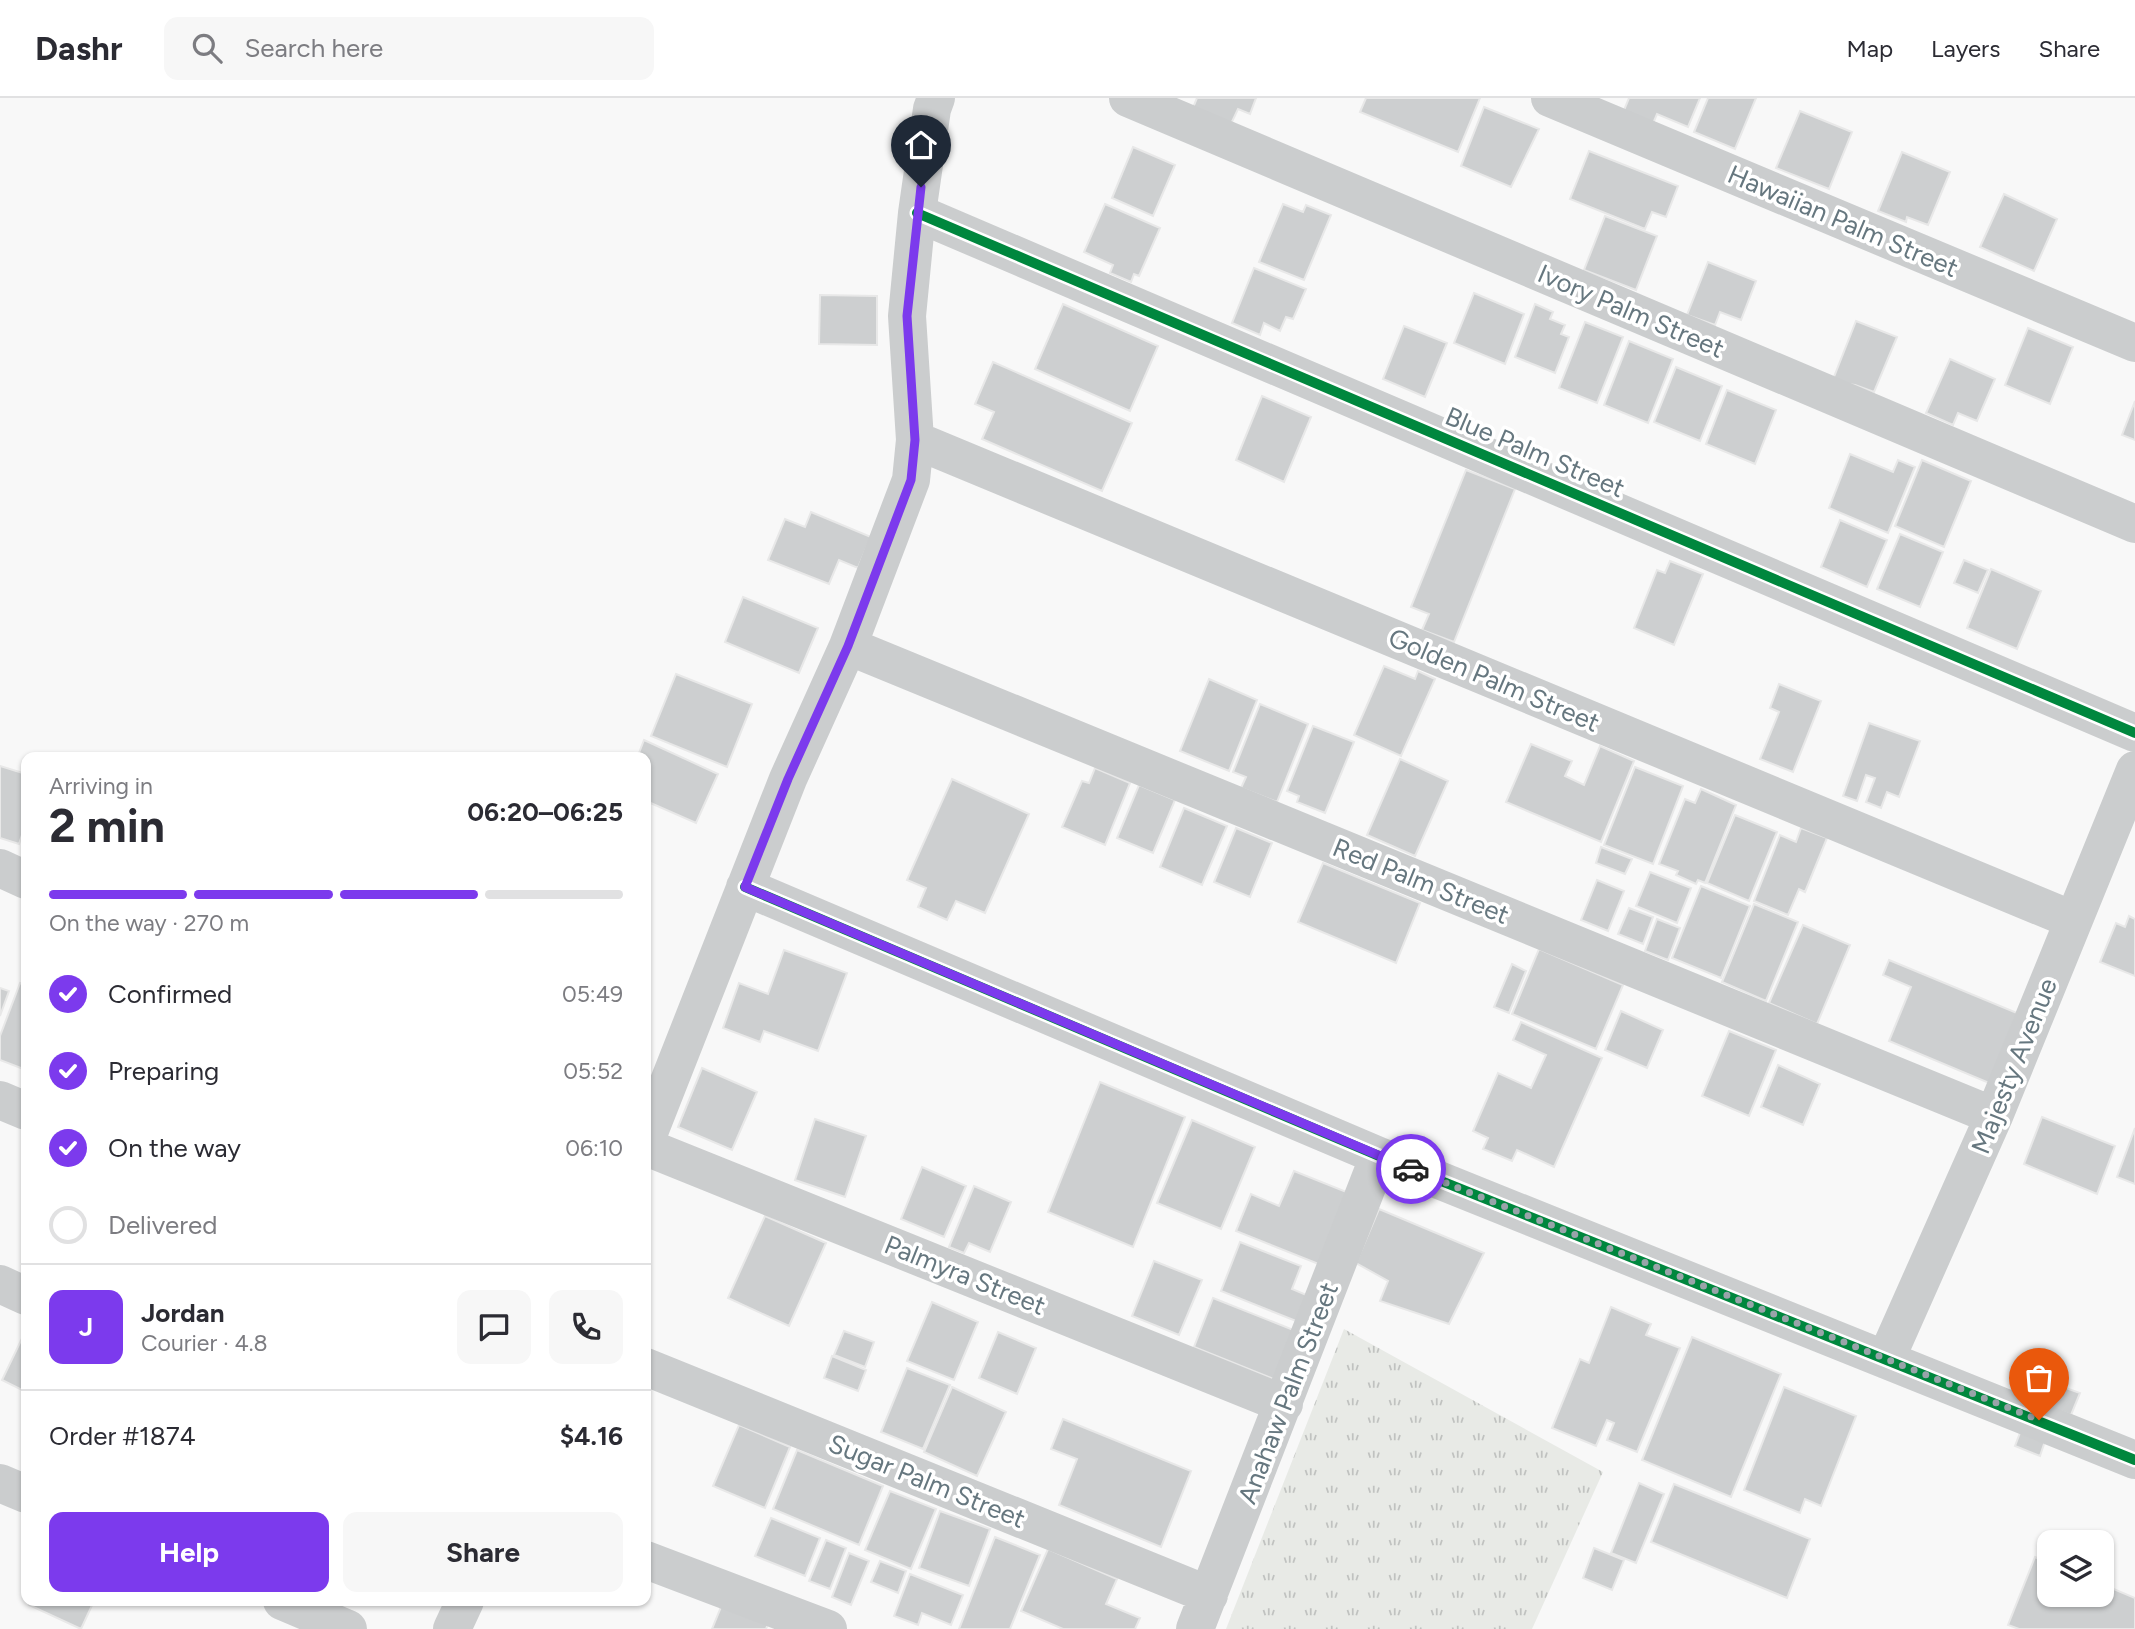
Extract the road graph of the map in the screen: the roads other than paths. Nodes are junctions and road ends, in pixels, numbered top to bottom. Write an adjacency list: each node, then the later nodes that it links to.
1 (936, 98): 4 (street)
2 (1128, 98): 7 (street, Ivory Palm Street)
3 (1550, 98): 5 (street, Hawaiian Palm Street)
4 (917, 213): 6 (street); 9 (street, Blue Palm Street)
5 (2135, 343)
6 (915, 440): 8 (street); 14 (street, Golden Palm Street)
7 (2135, 524)
8 (848, 646): 13 (street); 17 (street, Red Palm Street)
9 (2135, 733)
10 (2135, 770): 14 (street, Majesty Avenue)
11 (0, 869): 12 (street)
12 (21, 878)
13 (745, 887): 18 (street); 20 (street)
14 (2073, 920): 17 (street, Majesty Avenue)
15 (0, 1100): 16 (street)
16 (21, 1109)
17 (1994, 1116): 23 (street, Majesty Avenue)
18 (651, 1126)
19 (651, 1149): 25 (street, Palmyra Street)
20 (1379, 1156): 23 (street); 25 (street, Anahaw Palm Street)
21 (0, 1284): 22 (street)
22 (21, 1294)
23 (1886, 1359): 26 (street)
24 (651, 1369): 32 (street, Sugar Palm Street)
25 (1284, 1404): 32 (street, Anahaw Palm Street)
26 (2135, 1460)
27 (0, 1483): 28 (street)
28 (21, 1492)
29 (651, 1562): 35 (street)
30 (294, 1606): 33 (street)
31 (463, 1606): 34 (street)
32 (1202, 1612)
33 (348, 1629)
34 (452, 1629)
35 (828, 1629)

